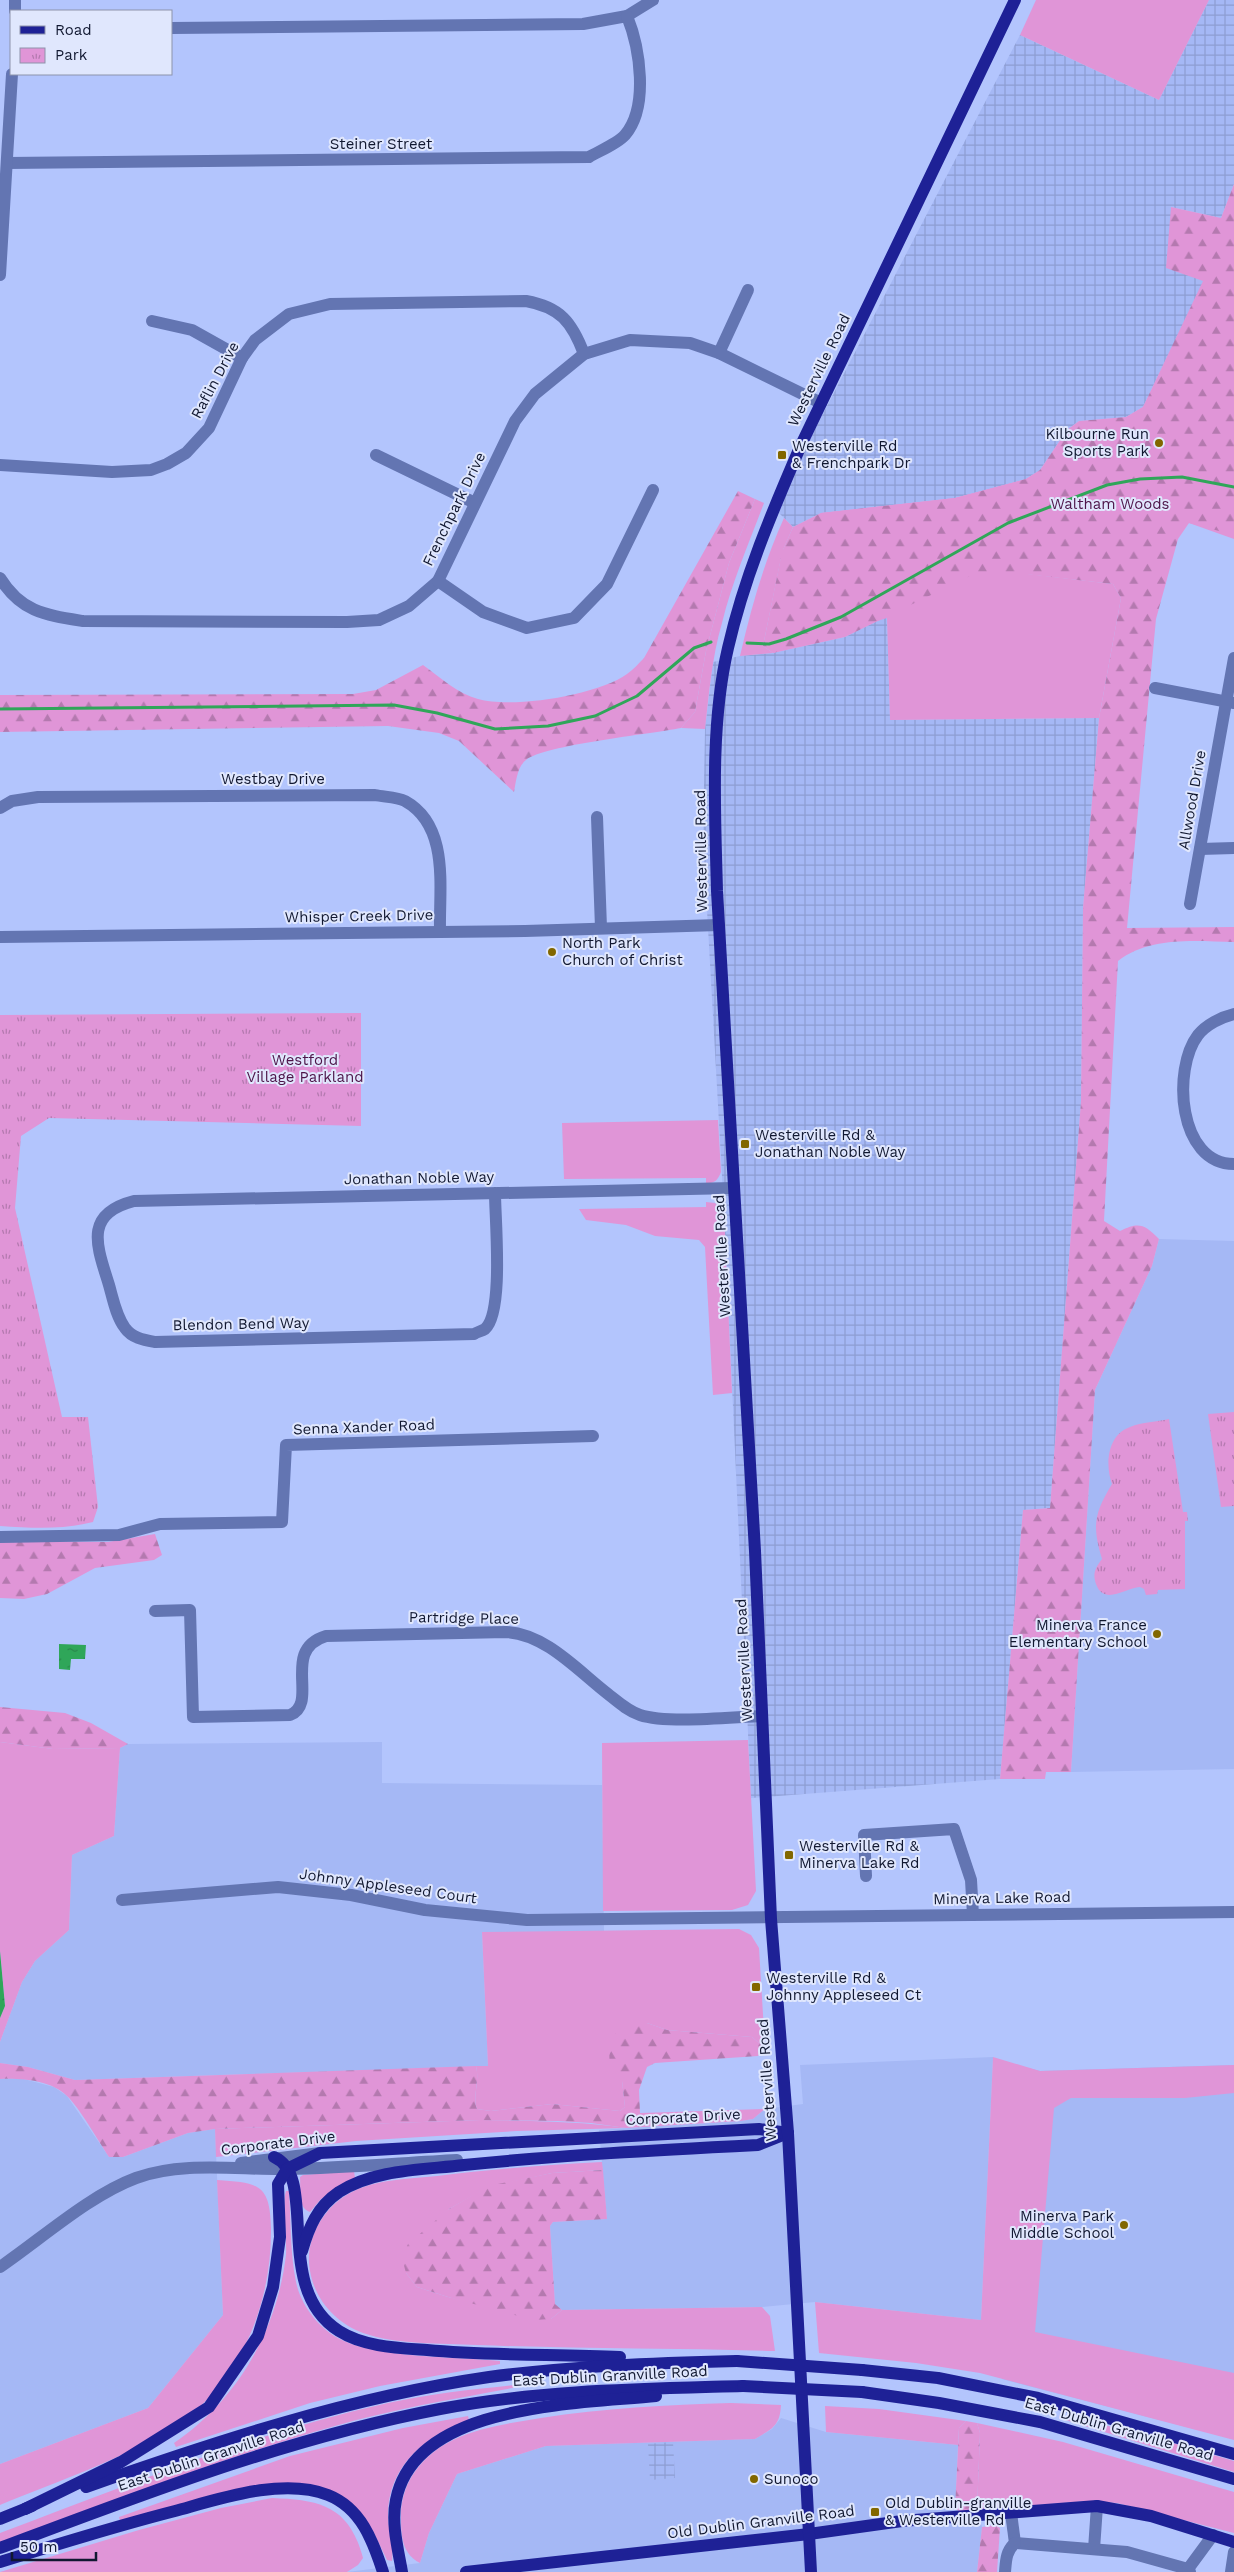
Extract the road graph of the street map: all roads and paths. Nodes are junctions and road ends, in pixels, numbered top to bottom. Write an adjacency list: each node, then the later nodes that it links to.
1 (653, 0): 3 (street)
2 (1015, 0): 13 (main road, Westerville Road)
3 (627, 16): 4 (street); 6 (street, Steiner Street)
4 (172, 28)
5 (12, 75): 6 (street)
6 (7, 163): 7 (street)
7 (0, 275)
8 (748, 290): 10 (street)
9 (152, 321): 12 (street)
10 (719, 353): 11 (street, Frenchpark Drive); 13 (street, Frenchpark Drive)
11 (584, 354): 12 (street, Raflin Drive); 17 (street, Frenchpark Drive)
12 (242, 358): 15 (street, Raflin Drive)
13 (821, 403): 28 (main road, Westerville Road)
14 (376, 455): 17 (street)
15 (0, 465)
16 (653, 490): 19 (street)
17 (475, 503): 19 (street, Frenchpark Drive)
18 (0, 578): 19 (street, Frenchpark Drive)
19 (438, 581)
20 (1234, 658): 22 (street, Allwood Drive)
21 (1155, 688): 22 (street)
22 (1230, 702): 26 (street, Allwood Drive)
23 (0, 808): 30 (street, Westbay Drive)
24 (596, 817): 29 (street)
25 (1234, 848): 26 (street)
26 (1200, 849): 27 (street, Allwood Drive)
27 (1190, 904)
28 (719, 925): 29 (street, Whisper Creek Drive); 34 (main road, Westerville Road)
29 (601, 928): 30 (street, Whisper Creek Drive)
30 (440, 931): 31 (street, Whisper Creek Drive)
31 (0, 937)
32 (1234, 1014): 33 (street)
33 (1234, 1164)
34 (734, 1188): 35 (street, Jonathan Noble Way); 40 (main road, Westerville Road)
35 (494, 1193): 36 (street, Jonathan Noble Way); 36 (street, Blendon Bend Way)
36 (108, 1211)
37 (593, 1436): 38 (street, Senna Xander Road)
38 (0, 1537)
39 (155, 1611): 40 (street, Partridge Place)
40 (762, 1716): 45 (main road, Westerville Road)
41 (866, 1876): 44 (street)
42 (122, 1900): 45 (street, Johnny Appleseed Court)
43 (1234, 1912): 44 (street, Minerva Lake Road)
44 (974, 1915): 45 (street, Minerva Lake Road)
45 (771, 1919): 46 (main road, Westerville Road)
46 (788, 2133): 47 (main road, Corporate Drive); 48 (main road, Corporate Drive); 62 (main road, Westerville Road)
47 (320, 2153): 49 (street, Corporate Drive); 51 (main road)
48 (557, 2155): 51 (street, Corporate Drive); 52 (main road)
49 (274, 2157): 50 (street, Corporate Drive); 51 (main road)
50 (212, 2168): 51 (street, Corporate Drive); 53 (street, Corporate Drive)
51 (287, 2169): 52 (main road); 59 (main road)
52 (300, 2261): 54 (main road)
53 (0, 2267)
54 (737, 2361): 56 (main road, East Dublin Granville Road, bridge); 59 (main road, East Dublin Granville Road)
55 (743, 2386): 57 (main road, East Dublin Granville Road, bridge); 66 (main road, East Dublin Granville Road); 72 (main road)
56 (1234, 2454)
57 (1234, 2479)
58 (1097, 2506): 60 (main road, Old Dublin Granville Road); 63 (main road, Old Dublin Granville Road); 67 (street)
59 (25, 2509): 61 (main road, East Dublin Granville Road)
60 (1011, 2513): 62 (main road, Old Dublin Granville Road); 65 (street)
61 (0, 2519)
62 (809, 2534): 73 (main road, Old Dublin Granville Road); 74 (main road, Westerville Road)
63 (1213, 2535): 64 (main road, Old Dublin Granville Road); 70 (street)
64 (1234, 2542)
65 (1015, 2543): 67 (street); 75 (street)
66 (0, 2548)
67 (1094, 2549): 70 (street)
68 (1234, 2552): 76 (street)
69 (0, 2562): 71 (main road)
70 (1189, 2570)
71 (383, 2572)
72 (402, 2572)
73 (466, 2572)
74 (811, 2572)
75 (1005, 2572)
76 (1231, 2572)

